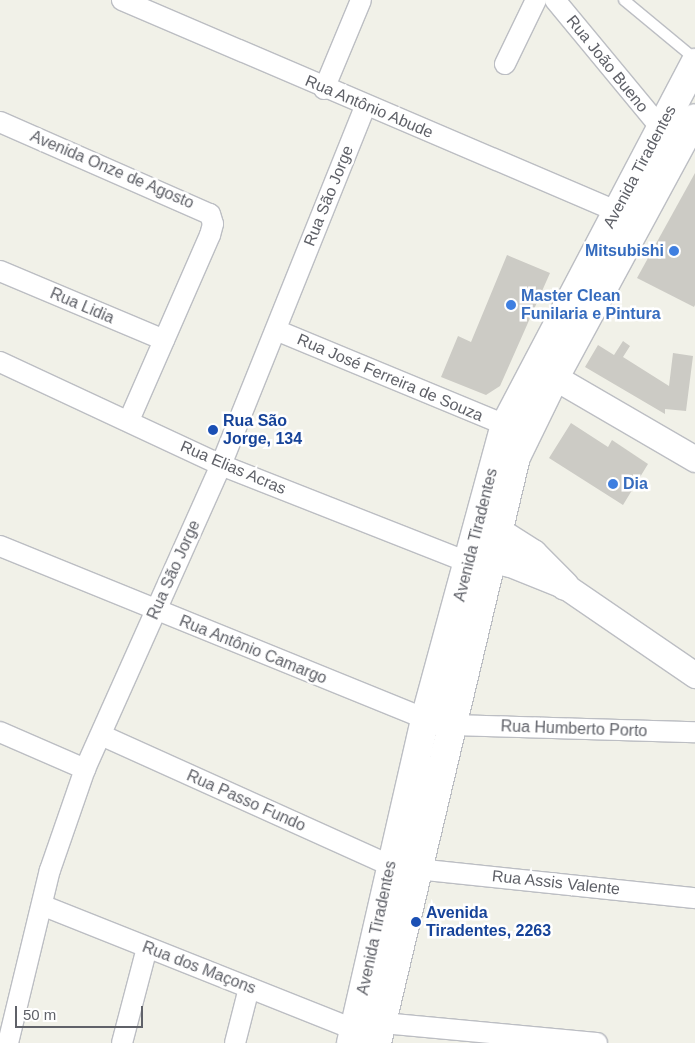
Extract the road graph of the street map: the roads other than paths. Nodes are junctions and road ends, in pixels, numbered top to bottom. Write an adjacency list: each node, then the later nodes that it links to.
1 (122, 0): 8 (street, Rua Antônio Abude)
2 (361, 0): 8 (street)
3 (536, 0): 7 (street)
4 (555, 0): 12 (street, Rua João Bueno)
5 (624, 0): 6 (lane)
6 (695, 61): 12 (main road, Avenida Tiradentes)
7 (505, 64)
8 (324, 88): 9 (street, Rua Antônio Abude)
9 (366, 105): 13 (street, Rua Antônio Abude); 15 (street, Rua São Jorge)
10 (695, 118): 18 (main road, Avenida Tiradentes)
11 (0, 122): 16 (street, Avenida Onze de Agosto)
12 (660, 128): 13 (main road, Avenida Tiradentes)
13 (616, 211): 18 (main road, Avenida Tiradentes)
14 (0, 271): 16 (street, Rua Lidia)
15 (276, 330): 20 (street, Rua José Ferreira de Souza); 22 (street, Rua São Jorge)
16 (164, 340): 19 (street, Avenida Onze de Agosto)
17 (0, 362): 19 (street, Rua Elias Acras)
18 (545, 371): 20 (main road, Avenida Tiradentes); 21 (street); 23 (main road, Avenida Tiradentes)
19 (129, 420): 22 (street, Rua Elias Acras)
20 (505, 426): 25 (main road, Avenida Tiradentes)
21 (689, 450)
22 (221, 465): 25 (street, Rua Elias Acras); 27 (street, Rua São Jorge)
23 (497, 532): 25 (main road, Avenida Tiradentes); 26 (main road)
24 (0, 546): 27 (street, Rua Antônio Camargo)
25 (481, 562): 26 (street); 29 (main road, Avenida Tiradentes); 30 (main road, Avenida Tiradentes)
26 (565, 586): 28 (street)
27 (155, 610): 29 (street, Rua Antônio Camargo); 33 (street, Rua São Jorge)
28 (695, 674)
29 (425, 719): 30 (street, Rua Antônio Camargo); 35 (main road, Avenida Tiradentes)
30 (454, 725): 32 (street, Rua Humberto Porto); 36 (main road, Avenida Tiradentes)
31 (0, 732): 34 (street)
32 (695, 732)
33 (101, 735): 34 (street, Rua São Jorge); 35 (street, Rua Passo Fundo)
34 (85, 769): 38 (street, Rua São Jorge)
35 (391, 866): 41 (main road, Avenida Tiradentes)
36 (417, 869): 37 (street, Rua Assis Valente); 41 (main road, Avenida Tiradentes)
37 (695, 898)
38 (44, 906): 39 (street, Rua dos Maçons); 42 (street, Rua São Jorge)
39 (147, 948): 40 (street, Rua dos Maçons); 43 (street)
40 (249, 988): 41 (street, Rua dos Maçons); 44 (street)
41 (366, 1035): 45 (street, Rua dos Maçons)
42 (8, 1043)
43 (122, 1043)
44 (235, 1043)
45 (597, 1043)

